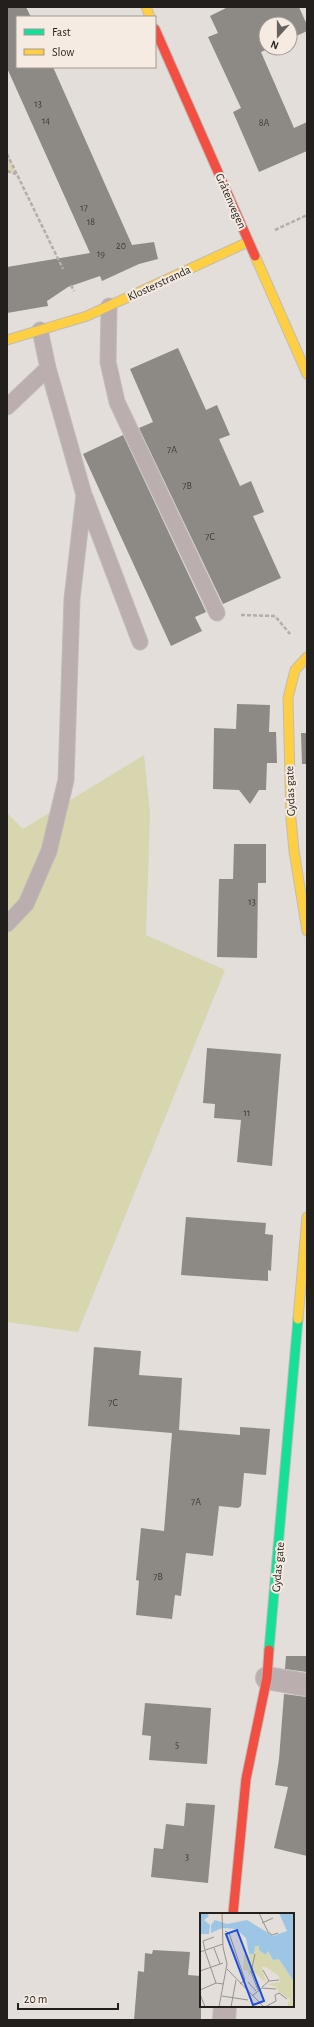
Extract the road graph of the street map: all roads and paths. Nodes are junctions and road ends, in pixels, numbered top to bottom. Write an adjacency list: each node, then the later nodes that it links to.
1 (156, 31): 6 (street, Gråtenvegen)
2 (7, 154): 4 (path)
3 (7, 171): 4 (path)
4 (16, 174): 7 (path)
5 (307, 215): 6 (path)
6 (248, 242): 8 (street, Klosterstranda); 12 (street, Gråtenvegen)
7 (63, 269)
8 (109, 306): 9 (street, Klosterstranda); 15 (lane)
9 (40, 330): 10 (street, Klosterstranda); 11 (lane)
10 (7, 340)
11 (48, 368): 13 (lane); 14 (lane)
12 (307, 374)
13 (7, 407)
14 (84, 495): 17 (lane); 19 (lane)
15 (217, 613): 16 (path)
16 (291, 634)
17 (140, 642)
18 (307, 657): 20 (street, Gydas gate)
19 (7, 924)
20 (307, 931)
21 (307, 1217): 22 (street, Gydas gate)
22 (267, 1678): 23 (street); 24 (street, Gydas gate)
23 (307, 1685)
24 (233, 1913)
25 (225, 2007): 26 (street)
26 (224, 2020)

